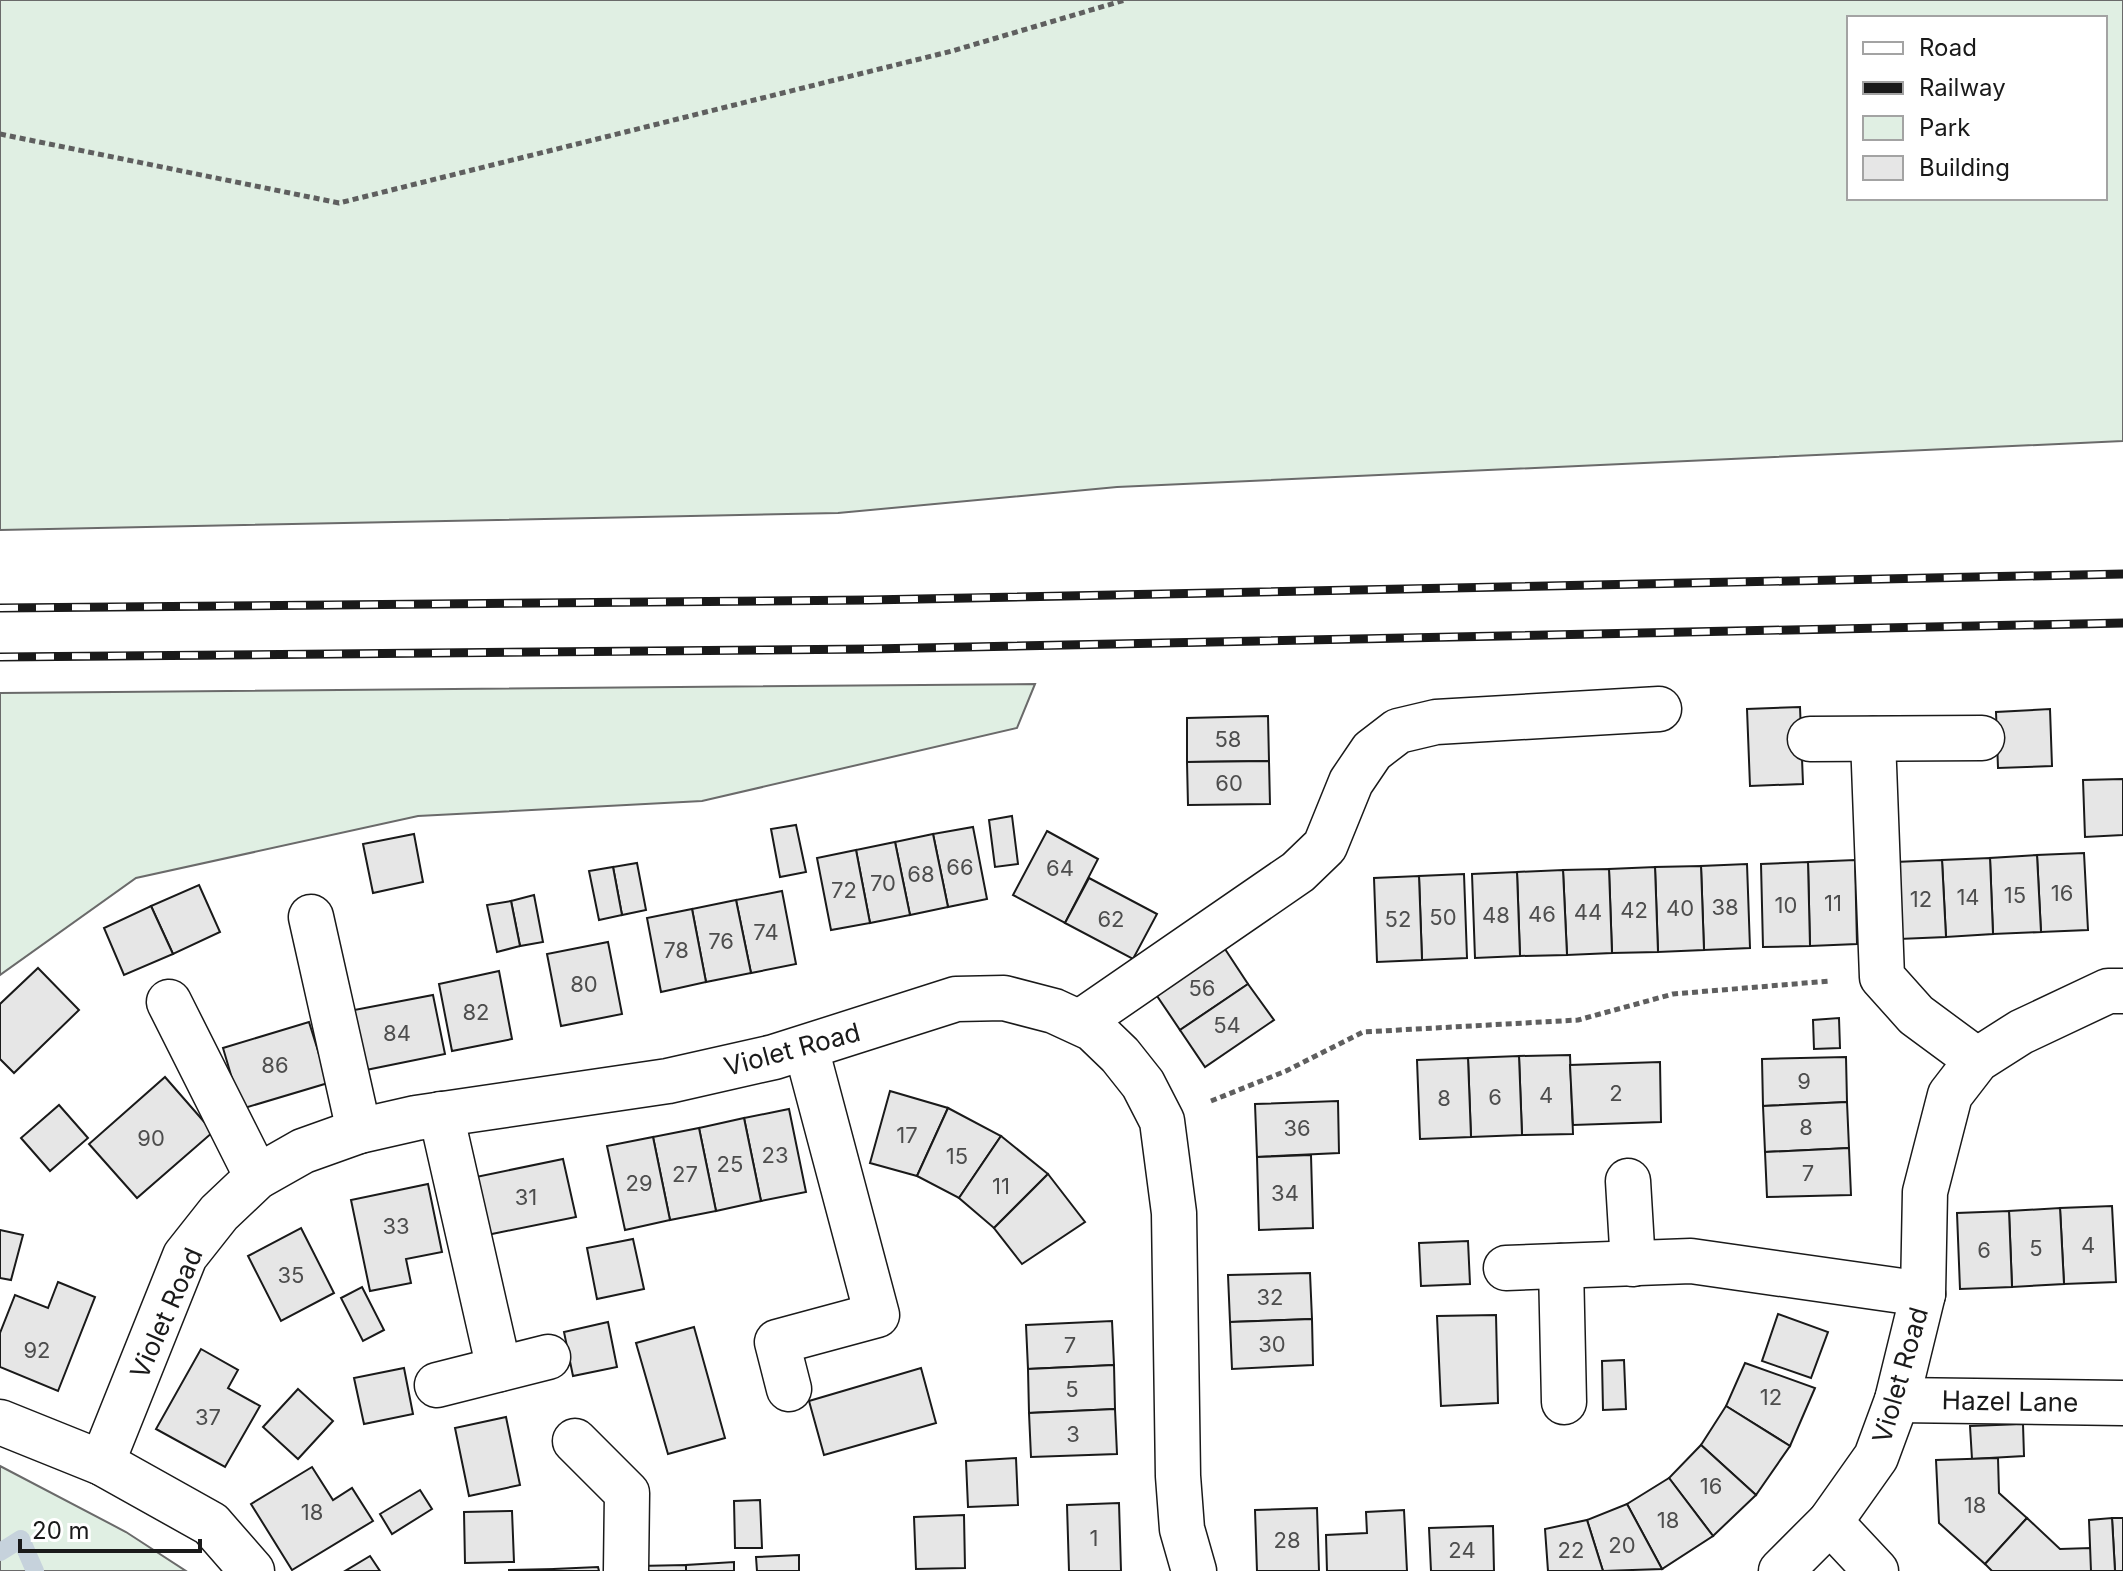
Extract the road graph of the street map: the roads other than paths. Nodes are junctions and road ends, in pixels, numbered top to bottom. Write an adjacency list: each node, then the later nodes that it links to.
1 (1659, 709): 8 (street)
2 (1982, 738): 4 (street)
3 (1810, 739): 4 (street)
4 (1873, 739): 10 (street)
5 (311, 917): 12 (street)
6 (2115, 991): 10 (street, Violet Road)
7 (169, 1002): 13 (street)
8 (1080, 1022): 9 (street, Violet Road); 32 (street, Violet Road)
9 (806, 1048): 11 (street, Violet Road); 22 (street)
10 (1977, 1060): 18 (street, Violet Road)
11 (441, 1114): 12 (street, Violet Road); 20 (street)
12 (359, 1131): 13 (street, Violet Road)
13 (257, 1177): 28 (street, Violet Road)
14 (1628, 1181): 15 (street)
15 (1633, 1264): 16 (street); 18 (street)
16 (1561, 1266): 17 (street); 24 (street)
17 (1506, 1268)
18 (1923, 1294): 23 (street, Violet Road)
19 (548, 1357): 20 (street)
20 (499, 1369): 21 (street)
21 (437, 1385)
22 (789, 1389)
23 (1897, 1400): 25 (street, Hazel Lane); 29 (street, Violet Road)
24 (1564, 1402)
25 (2123, 1403)
26 (6, 1425): 28 (street)
27 (575, 1441): 31 (street)
28 (102, 1463): 30 (street)
29 (1830, 1522): 33 (street, Violet Road); 34 (street)
30 (252, 1571)
31 (626, 1571)
32 (1194, 1571)
33 (1781, 1571)
34 (1876, 1571)

